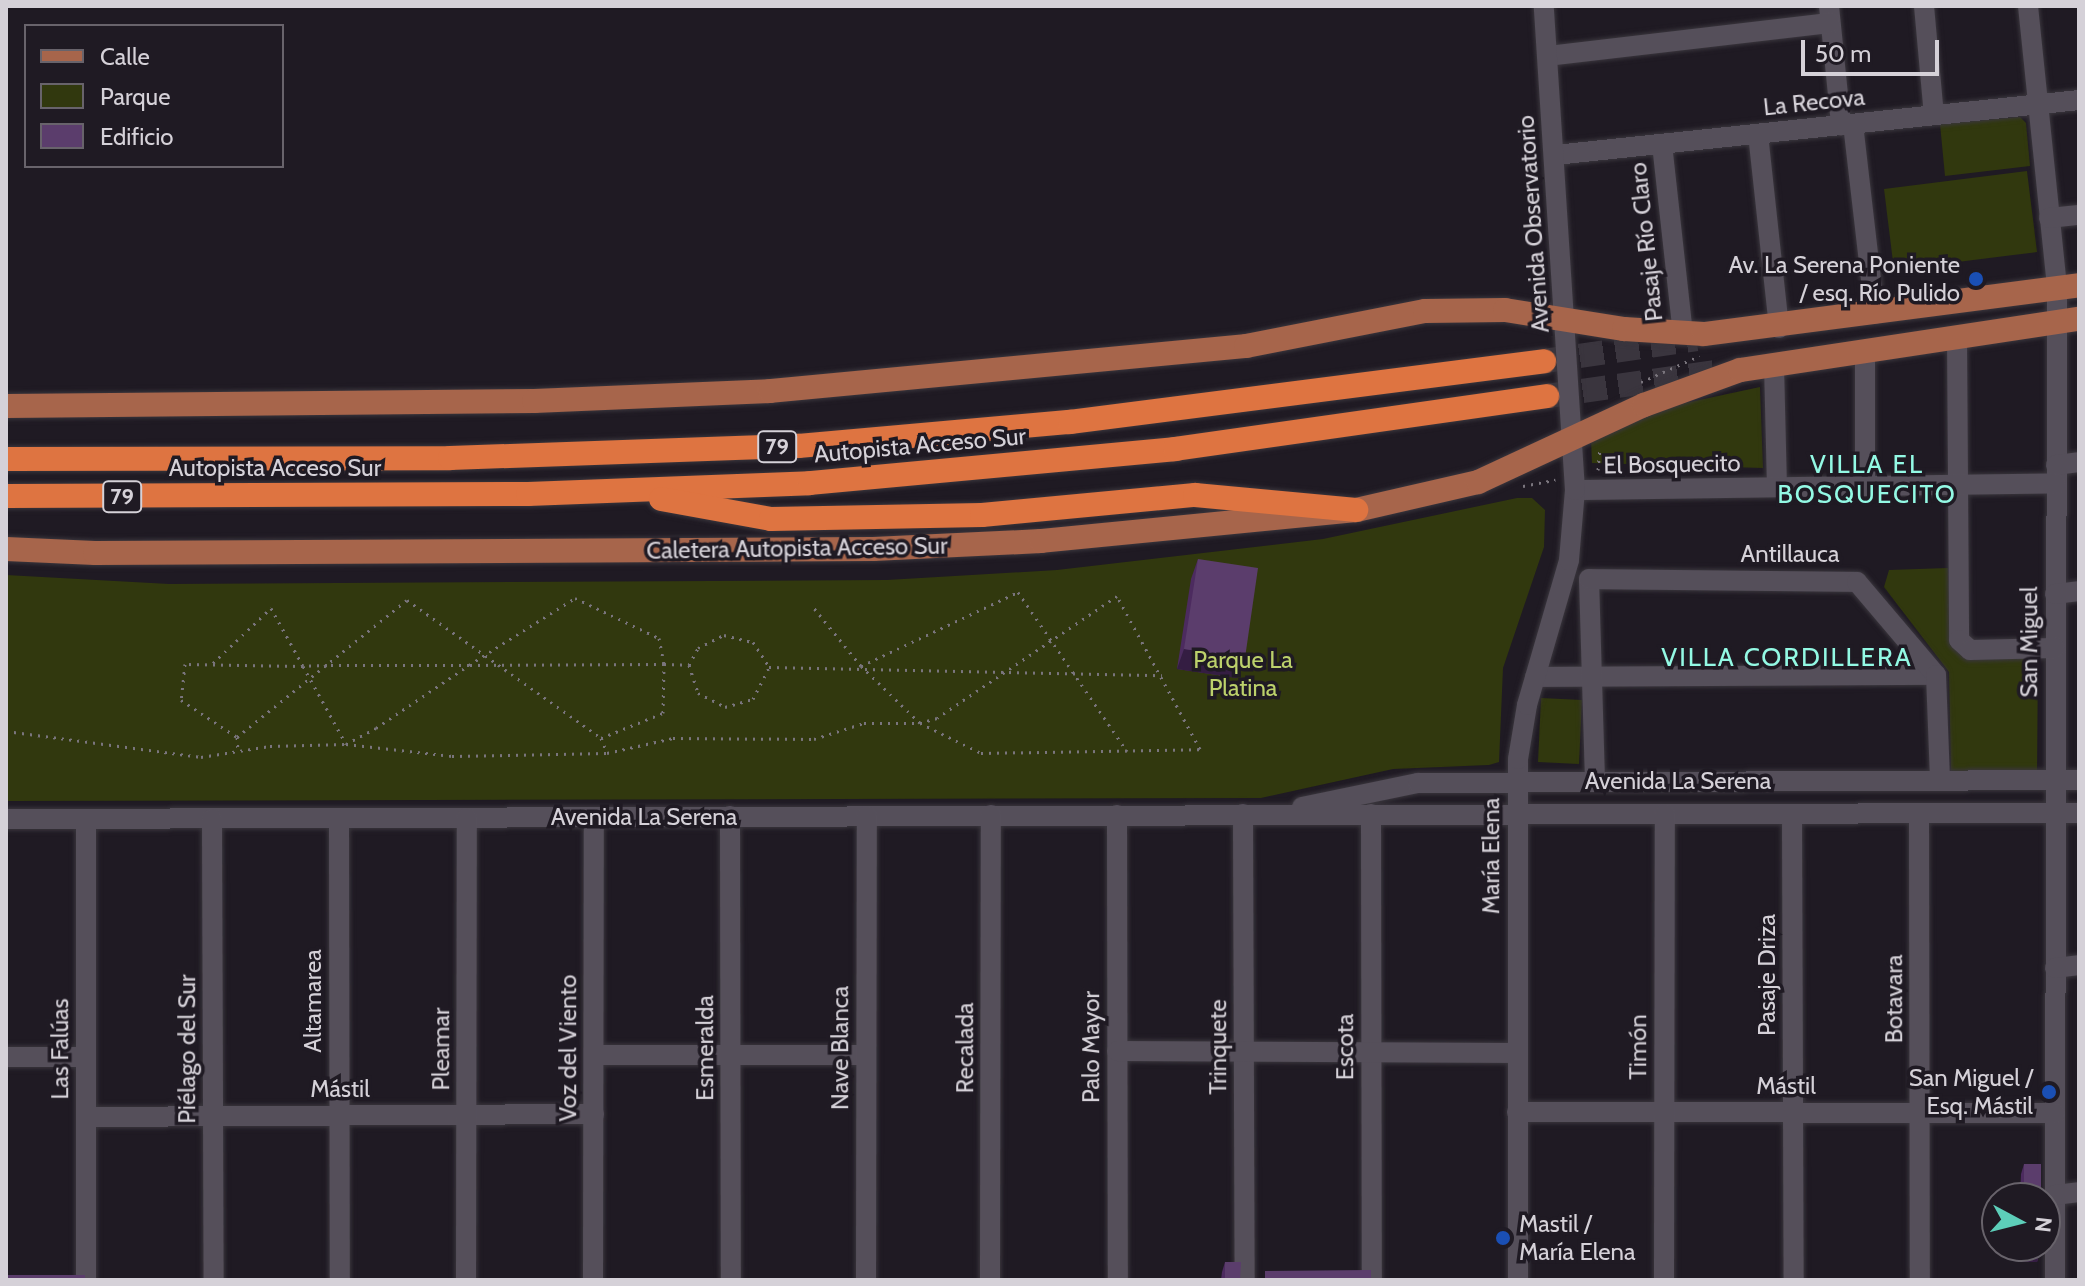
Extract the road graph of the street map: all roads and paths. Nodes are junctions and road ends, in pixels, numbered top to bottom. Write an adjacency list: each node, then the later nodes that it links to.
1 (1544, 6): 5 (street, Avenida Observatorio)
2 (1924, 6): 8 (street)
3 (2028, 6): 7 (street, San Miguel)
4 (1830, 15): 5 (street); 9 (street)
5 (1548, 56): 12 (street, Avenida Observatorio)
6 (2079, 100): 7 (street, La Recova)
7 (2038, 104): 8 (street, La Recova); 14 (street, San Miguel)
8 (1934, 115): 9 (street, La Recova)
9 (1847, 124): 10 (street, La Recova); 16 (street)
10 (1758, 134): 11 (street, La Recova); 19 (street)
11 (1662, 144): 12 (street, La Recova); 20 (street, Pasaje Río Claro)
12 (1555, 155): 17 (street, Avenida Observatorio)
13 (2079, 215): 14 (street)
14 (2049, 218): 15 (street, San Miguel)
15 (2068, 287): 16 (main road); 18 (street, San Miguel)
16 (1875, 314): 19 (main road)
17 (1566, 319): 20 (main road); 26 (main road); 27 (street, Avenida Observatorio)
18 (2068, 327): 21 (main road); 30 (street, San Miguel)
19 (1779, 328): 20 (main road)
20 (1683, 334)
21 (1957, 337): 22 (main road); 32 (street)
22 (1865, 350): 24 (main road); 31 (street)
23 (1544, 361): 28 (highway, Autopista Acceso Sur / 79)
24 (1774, 365): 27 (main road); 33 (street)
25 (1547, 396): 35 (highway, Autopista Acceso Sur / 79)
26 (6, 406)
27 (1574, 439): 34 (street, María Elena); 37 (main road, Caletera Autopista Acceso Sur)
28 (6, 459)
29 (2079, 462): 30 (street, El Bosquecito)
30 (2056, 474): 32 (street, El Bosquecito); 40 (street, San Miguel)
31 (1865, 484): 32 (street, El Bosquecito); 33 (street, El Bosquecito)
32 (1957, 484): 43 (street)
33 (1777, 485): 34 (street, El Bosquecito)
34 (1575, 490): 60 (street, María Elena)
35 (611, 492): 36 (highway, Autopista Acceso Sur / 79); 37 (highway)
36 (6, 496)
37 (1356, 510): 38 (main road, Caletera Autopista Acceso Sur)
38 (6, 549)
39 (2079, 591): 40 (street)
40 (2055, 594): 43 (street, San Miguel)
41 (814, 608): 52 (path)
42 (1052, 640): 52 (path); 55 (path); 56 (path); 57 (path)
43 (2055, 648): 74 (street, San Miguel)
44 (486, 654): 46 (path); 47 (path); 48 (path); 49 (path)
45 (213, 663): 51 (path); 51 (path); 64 (path)
46 (664, 664): 49 (path); 50 (path); 65 (path)
47 (327, 665): 48 (path); 51 (path); 61 (path)
48 (469, 665): 49 (path); 66 (path)
49 (500, 665): 65 (path)
50 (689, 665): 53 (path); 53 (path)
51 (303, 666): 61 (path)
52 (861, 666): 54 (path)
53 (769, 667): 54 (path)
54 (867, 672): 55 (path); 62 (path)
55 (1000, 672): 56 (path); 62 (path)
56 (1075, 674): 57 (path); 68 (path)
57 (1162, 675): 68 (path)
58 (1591, 675): 59 (street); 59 (street, Antillauca); 60 (street); 72 (street)
59 (1936, 675): 73 (street)
60 (1535, 677): 71 (street, María Elena)
61 (310, 678): 64 (path); 66 (path)
62 (920, 723): 68 (path); 69 (path)
63 (6, 731): 67 (path)
64 (237, 737): 67 (path)
65 (601, 738): 69 (path)
66 (346, 744): 67 (path); 69 (path)
67 (238, 751)
68 (1127, 751)
69 (607, 753)
70 (2079, 780): 74 (street, Avenida La Serena)
71 (1517, 781): 72 (street, Avenida La Serena); 75 (street, María Elena); 78 (street, Avenida La Serena)
72 (1595, 781): 73 (street, Avenida La Serena)
73 (1940, 781): 74 (street, Avenida La Serena)
74 (2055, 781): 83 (street, San Miguel)
75 (1517, 813): 79 (street, Avenida La Serena); 80 (street, Avenida La Serena); 98 (street, María Elena)
76 (2079, 813): 83 (street, Avenida La Serena)
77 (1243, 814): 78 (street, Avenida La Serena); 85 (street, Avenida La Serena); 97 (street, Trinquete)
78 (1281, 814): 79 (street, Avenida La Serena)
79 (1371, 814): 99 (street, Escota)
80 (1665, 814): 81 (street, Avenida La Serena); 106 (street, Timón)
81 (1792, 814): 82 (street, Avenida La Serena); 107 (street, Pasaje Driza)
82 (1919, 814): 83 (street, Avenida La Serena); 108 (street, Botavara)
83 (2055, 814): 95 (street, San Miguel)
84 (991, 815): 85 (street, Avenida La Serena); 87 (street, Avenida La Serena); 123 (street, Recalada)
85 (1117, 815): 96 (street, Palo Mayor)
86 (730, 816): 87 (street, Avenida La Serena); 88 (street, Avenida La Serena); 101 (street, Esmeralda)
87 (867, 816): 102 (street, Nave Blanca)
88 (594, 817): 90 (street, Avenida La Serena); 100 (street, Voz del Viento)
89 (339, 818): 90 (street, Avenida La Serena); 93 (street, Avenida La Serena); 111 (street, Altamarea)
90 (467, 818): 112 (street, Pleamar)
91 (6, 819): 92 (street, Avenida La Serena)
92 (86, 819): 93 (street, Avenida La Serena); 104 (street, Las Falúas)
93 (212, 819): 113 (street, Piélago del Sur)
94 (2079, 965): 95 (street)
95 (2055, 968): 109 (street, San Miguel)
96 (1117, 1051): 97 (street); 124 (street, Palo Mayor)
97 (1244, 1052): 99 (street); 125 (street, Trinquete)
98 (1517, 1053): 99 (street); 105 (street, María Elena)
99 (1371, 1054): 126 (street, Escota)
100 (594, 1055): 101 (street); 110 (street, Voz del Viento)
101 (731, 1055): 102 (street); 121 (street, Esmeralda)
102 (866, 1055): 122 (street, Nave Blanca)
103 (6, 1057): 104 (street)
104 (86, 1057): 114 (street, Las Falúas)
105 (1517, 1112): 106 (street, Mástil); 127 (street, María Elena)
106 (1664, 1112): 107 (street, Mástil); 128 (street, Timón)
107 (1793, 1112): 108 (street, Mástil); 129 (street, Pasaje Driza)
108 (1920, 1113): 109 (street, Mástil); 130 (street, Botavara)
109 (2055, 1113): 115 (street, San Miguel)
110 (594, 1114): 112 (street, Mástil); 120 (street, Voz del Viento)
111 (339, 1115): 112 (street, Mástil); 113 (street, Mástil); 118 (street, Altamarea)
112 (467, 1115): 119 (street, Pleamar)
113 (213, 1116): 114 (street, Mástil); 117 (street, Piélago del Sur)
114 (86, 1117): 116 (street, Las Falúas)
115 (2055, 1182)
116 (86, 1280)
117 (214, 1280)
118 (340, 1280)
119 (466, 1280)
120 (593, 1280)
121 (731, 1280)
122 (866, 1280)
123 (990, 1280)
124 (1118, 1280)
125 (1245, 1280)
126 (1372, 1280)
127 (1518, 1280)
128 (1664, 1280)
129 (1794, 1280)
130 (1920, 1280)

